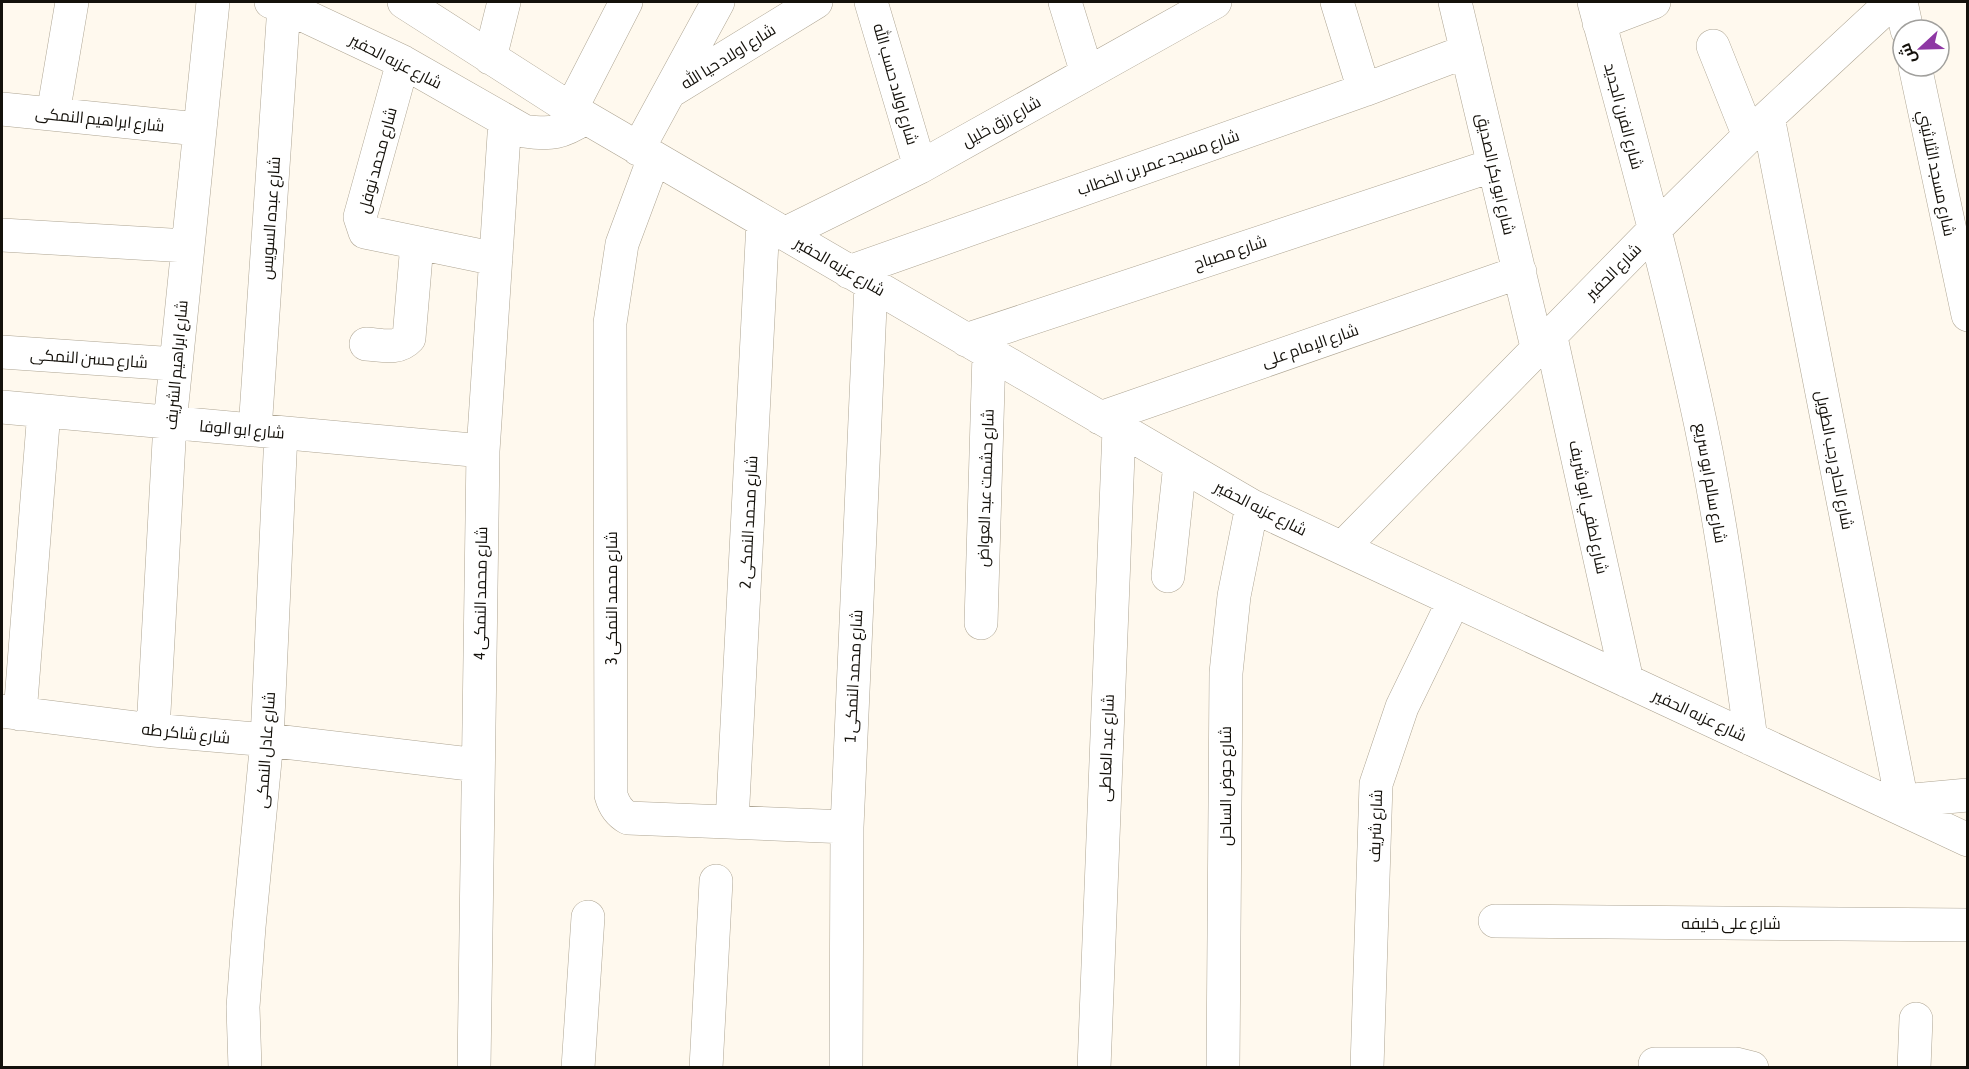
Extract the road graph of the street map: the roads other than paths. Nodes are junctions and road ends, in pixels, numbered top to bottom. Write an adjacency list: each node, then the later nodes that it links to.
1 (72, 2): 29 (street)
2 (213, 2): 33 (street, شارع ابراهيم الشريف)
3 (404, 2): 22 (street, شارع عزبه الحفير)
4 (504, 2): 22 (street)
5 (626, 2): 30 (street)
6 (717, 2): 27 (street)
7 (816, 2): 27 (street, شارع اولاد حيا الله)
8 (871, 2): 36 (street, شارع اولاد حسب الله)
9 (1065, 2): 24 (street)
10 (1215, 2): 17 (street, شارع رزق خليل)
11 (1337, 2): 26 (street)
12 (1455, 2): 21 (street, شارع ابو بكر الصديق)
13 (1654, 2): 18 (street)
14 (1892, 2): 32 (street, شارع الحفير)
15 (1901, 2): 19 (street)
16 (277, 4): 23 (street, شارع عزبه الحفير); 55 (street, شارع عبده السويس)
17 (1181, 10): 24 (street, شارع رزق خليل)
18 (1596, 12): 38 (street, شارع الفرن الجديد)
19 (1904, 18)
20 (1713, 46): 32 (street, شارع الحاج رجب الطويل)
21 (1467, 51): 26 (street, شارع مسجد عمر بن الخطاب); 35 (street, شارع ابو بكر الصديق)
22 (490, 58): 30 (street, شارع عزبه الحفير)
23 (403, 62): 31 (street, شارع عزبه الحفير); 40 (street, شارع محمد نوفل)
24 (1087, 73): 36 (street, شارع رزق خليل)
25 (1918, 78): 45 (street, شارع مسجد الثلاثيني)
26 (1364, 90): 44 (street, شارع مسجد عمر بن الخطاب)
27 (671, 91): 34 (street)
28 (2, 109): 29 (street, شارع ابراهيم النمكى)
29 (53, 114): 33 (street, شارع ابراهيم النمكى)
30 (578, 114): 31 (street, شارع عزبه الحفير); 34 (street, شارع عزبه الحفير)
31 (505, 120): 42 (street, شارع محمد النمكى 4)
32 (1758, 127): 38 (street, شارع الحفير); 70 (street, شارع الحاج رجب الطويل)
33 (198, 129): 41 (street, شارع ابراهيم الشريف)
34 (646, 154): 37 (street, شارع عزبه الحفير); 71 (street, شارع محمد النمكى 3)
35 (1494, 165): 43 (street, شارع ابو بكر الصديق); 48 (street, شارع مصباح)
36 (920, 166): 37 (street, شارع رزق خليل)
37 (773, 228): 44 (street, شارع عزبه الحفير); 71 (street, شارع محمد النمكى 2)
38 (1654, 230): 46 (street, شارع الحفير); 66 (street, شارع سالم ابو سريع)
39 (2, 235): 41 (street)
40 (417, 244): 42 (street, شارع محمد نوفل); 47 (street)
41 (187, 246): 50 (street, شارع ابراهيم الشريف)
42 (496, 259): 56 (street, شارع محمد النمكى 4)
43 (1520, 272): 46 (street, شارع ابو بكر الصديق); 54 (street, شارع الإمام على)
44 (860, 278): 48 (street, شارع عزبه الحفير); 72 (street, شارع محمد النمكى 1)
45 (1967, 311)
46 (1544, 340): 59 (street, شارع الحفير); 63 (street, شارع لطفي ابو شريف)
47 (366, 344)
48 (978, 346): 54 (street, شارع عزبه الحفير); 62 (street, شارع حشمت عبد العواض)
49 (2, 352): 50 (street, شارع حسن النمكى)
50 (176, 364): 53 (street, شارع ابراهيم الشريف)
51 (2, 407): 52 (street, شارع ابو الوفا)
52 (44, 411): 53 (street, شارع ابو الوفا); 64 (street)
53 (170, 423): 55 (street, شارع ابو الوفا); 65 (street, شارع ابراهيم الشريف)
54 (1110, 423): 57 (street, شارع عزبه الحفير); 85 (street, شارع عبد العاطى)
55 (268, 432): 56 (street, شارع ابو الوفا); 67 (street, شارع عادل النمكى)
56 (483, 451): 68 (street, شارع محمد النمكى 4)
57 (1180, 464): 58 (street, شارع عزبه الحفير); 60 (street)
58 (1252, 506): 59 (street, شارع عزبه الحفير); 86 (street, شارع حوض الساحل)
59 (1342, 548): 61 (street, شارع عزبه الحفير)
60 (1168, 576)
61 (1454, 600): 63 (street, شارع عزبه الحفير); 87 (street, شارع شريف)
62 (981, 623)
63 (1627, 681): 66 (street, شارع عزبه الحفير)
64 (11, 712): 65 (street, شارع شاكر طه)
65 (153, 730): 67 (street, شارع شاكر طه)
66 (1751, 739): 70 (street, شارع عزبه الحفير)
67 (267, 740): 68 (street, شارع شاكر طه); 80 (street, شارع عادل النمكى)
68 (478, 765): 81 (street, شارع محمد النمكى 4)
69 (1968, 795): 70 (street)
70 (1894, 802): 73 (street, شارع عزبه الحفير)
71 (732, 822): 72 (street, شارع محمد النمكى 3)
72 (847, 826): 84 (street, شارع محمد النمكى 1)
73 (1968, 840)
74 (716, 881): 83 (street)
75 (588, 917): 82 (street)
76 (1495, 921): 77 (street, شارع على خليفه)
77 (1968, 925)
78 (1916, 1019): 89 (street)
79 (1656, 1064): 88 (street)
80 (244, 1068)
81 (474, 1068)
82 (578, 1068)
83 (706, 1068)
84 (846, 1068)
85 (1094, 1068)
86 (1223, 1068)
87 (1367, 1068)
88 (1752, 1068)
89 (1914, 1068)

